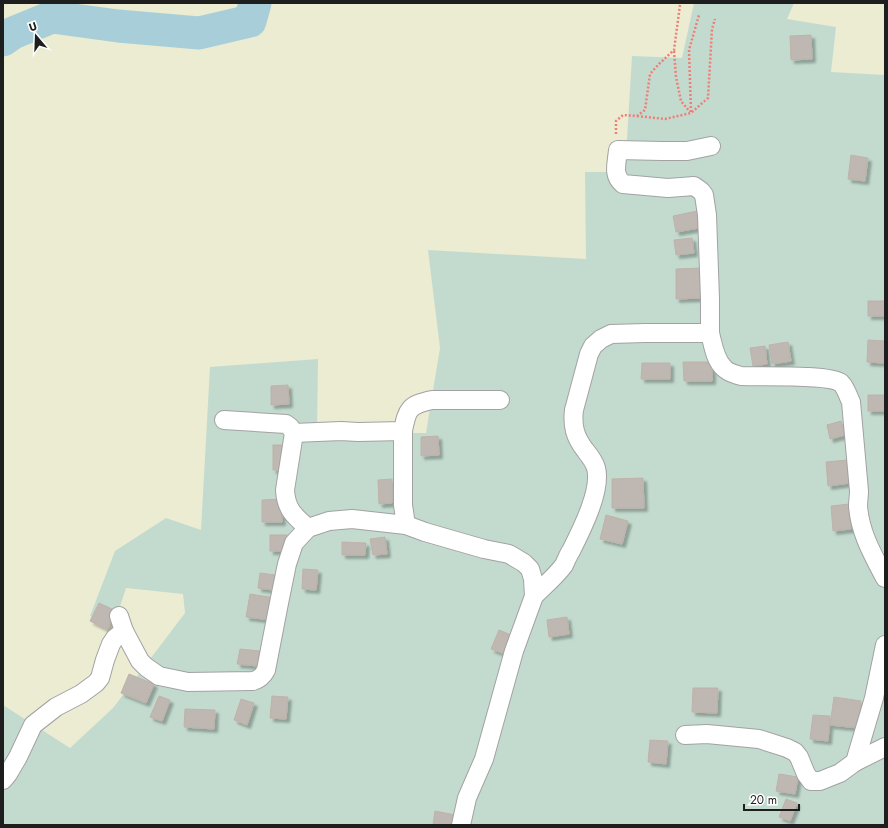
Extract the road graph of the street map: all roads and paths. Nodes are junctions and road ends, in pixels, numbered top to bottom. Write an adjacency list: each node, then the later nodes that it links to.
1 (680, 5): 4 (path)
2 (699, 15): 5 (path)
3 (715, 19): 5 (path)
4 (674, 50): 5 (path); 6 (path)
5 (691, 113): 6 (path)
6 (637, 116): 8 (path)
7 (711, 146): 8 (street)
8 (618, 150): 9 (street)
9 (710, 333): 16 (street); 17 (street)
10 (500, 400): 12 (street)
11 (224, 420): 13 (street)
12 (403, 431): 13 (street); 14 (street)
13 (294, 433): 15 (street)
14 (406, 525): 15 (street); 17 (street)
15 (308, 528): 22 (street)
16 (885, 578)
17 (534, 596): 23 (street)
18 (885, 645): 21 (street)
19 (685, 735): 21 (street)
20 (885, 747): 21 (street)
21 (855, 762)
22 (3, 780)
23 (461, 825)

